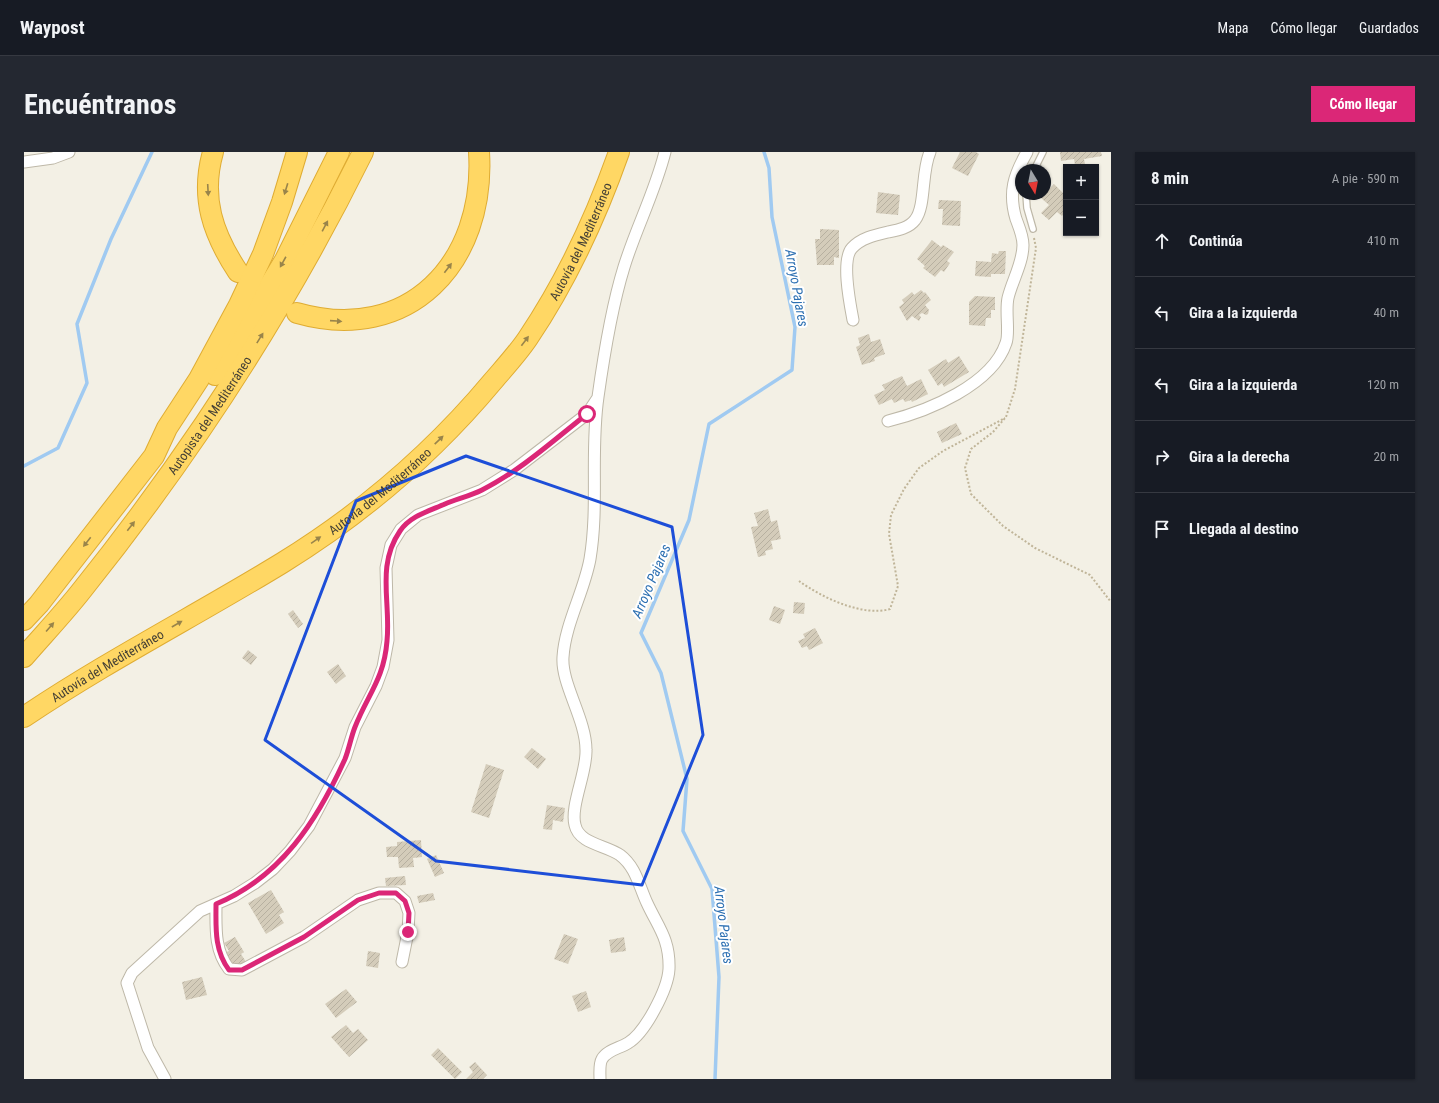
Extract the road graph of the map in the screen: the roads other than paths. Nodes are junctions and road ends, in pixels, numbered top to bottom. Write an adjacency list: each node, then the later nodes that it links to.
1 (69, 152): 12 (street)
2 (213, 152): 16 (highway, one-way to 16)
3 (297, 152): 21 (highway, one-way to 21)
4 (339, 152): 21 (highway, Autopista del Mediterráneo, one-way to 21)
5 (363, 152): 23 (highway, Autopista del Mediterráneo, one-way to 5)
6 (479, 152): 17 (highway, one-way to 6)
7 (619, 152): 24 (highway, Autovía del Mediterráneo, one-way to 7)
8 (664, 152): 19 (street)
9 (930, 152): 18 (street)
10 (1027, 152): 20 (street)
11 (1043, 152): 13 (lane)
12 (24, 162)
13 (1037, 164)
14 (1026, 200): 15 (lane)
15 (1033, 229)
16 (238, 272)
17 (298, 313)
18 (853, 320)
19 (598, 399): 25 (street); 28 (street)
20 (888, 421)
21 (154, 456): 22 (highway, one-way to 22)
22 (24, 620)
23 (24, 657)
24 (24, 717)
25 (216, 904): 26 (street); 27 (street)
26 (402, 962)
27 (165, 1079)
28 (600, 1079)

